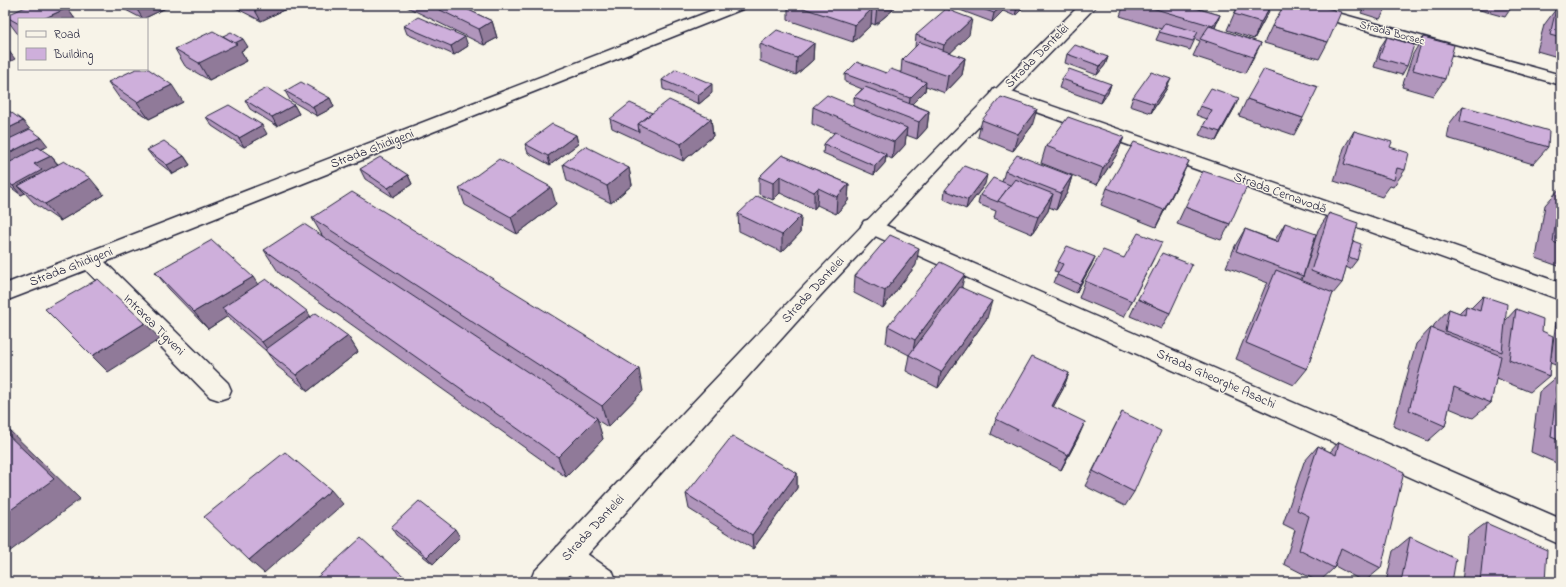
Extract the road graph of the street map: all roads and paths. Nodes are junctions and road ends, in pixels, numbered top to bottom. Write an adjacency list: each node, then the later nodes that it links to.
1 (740, 5): 7 (street, Strada Ghidigeni)
2 (1089, 5): 5 (street, Strada Dantelei)
3 (1292, 5): 4 (street, Strada Borsec)
4 (1561, 80)
5 (1000, 93): 6 (street, Strada Dantelei); 8 (street, Strada Cernavodă)
6 (872, 226): 11 (street, Strada Gheorghe Asachi); 12 (street, Strada Dantelei)
7 (89, 260): 9 (street, Strada Ghidigeni); 10 (street, Intrarea Tigveni)
8 (1561, 292)
9 (5, 293)
10 (219, 390)
11 (1561, 532)
12 (567, 556): 13 (street, Strada Dantelei); 14 (street)
13 (544, 582)
14 (603, 582)

